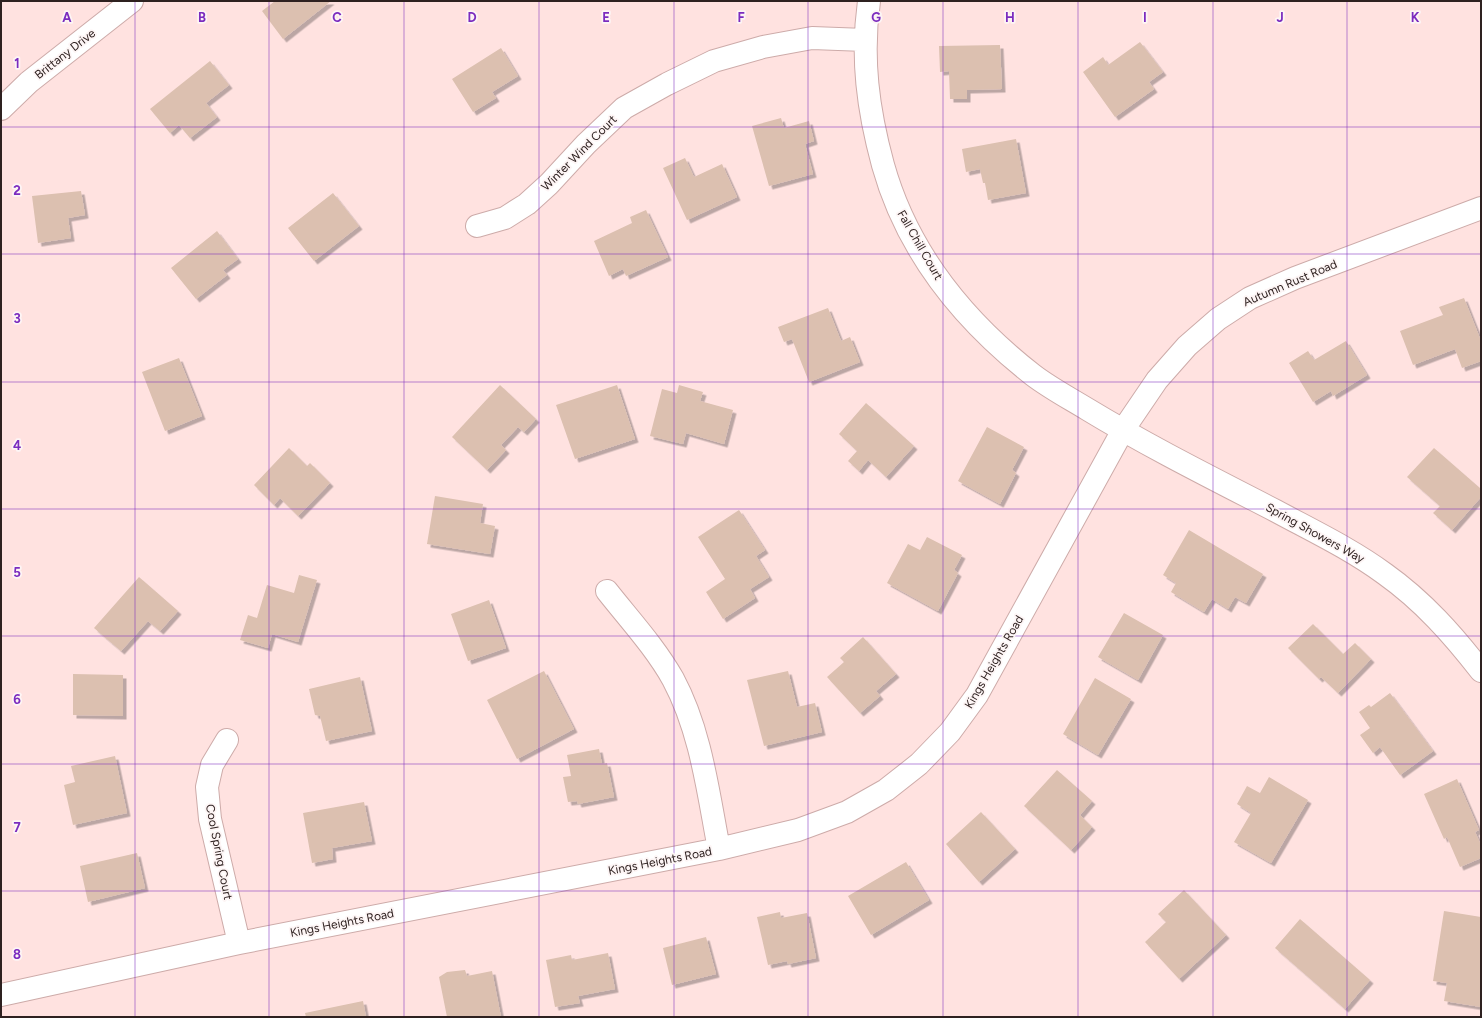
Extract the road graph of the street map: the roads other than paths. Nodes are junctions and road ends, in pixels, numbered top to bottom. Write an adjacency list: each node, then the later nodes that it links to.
1 (132, 1): 4 (street, Brittany Drive)
2 (869, 1): 3 (street, Fall Chill Court)
3 (865, 40): 6 (street, Winter Wind Court); 7 (street, Fall Chill Court)
4 (1, 109)
5 (1481, 208): 7 (street, Autumn Rust Road)
6 (477, 226)
7 (1123, 430): 9 (street, Spring Showers Way); 11 (street, Kings Heights Road)
8 (607, 591): 11 (street)
9 (1481, 671)
10 (227, 740): 12 (street, Cool Spring Court)
11 (719, 849): 12 (street, Kings Heights Road)
12 (238, 943): 13 (street, Kings Heights Road)
13 (1, 995)

